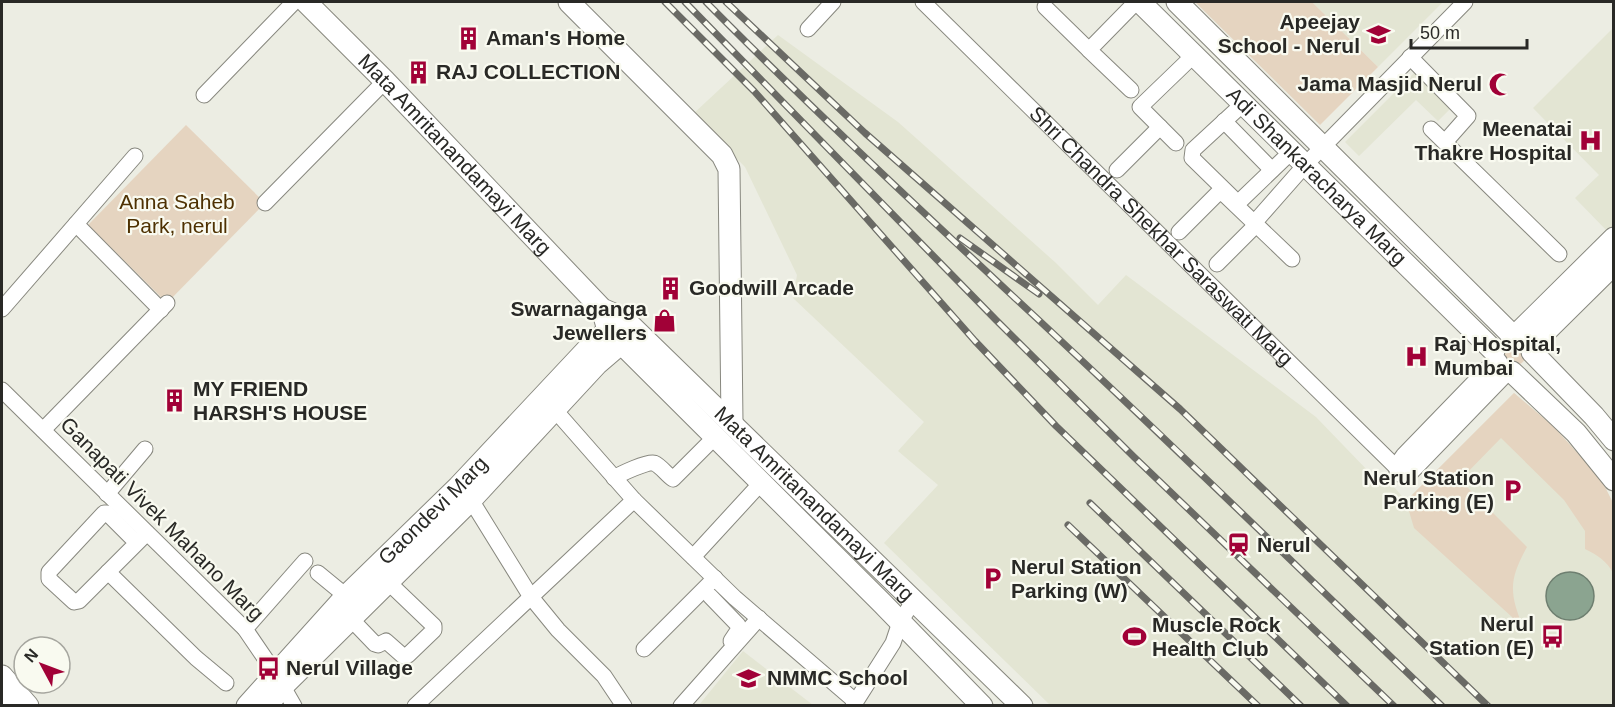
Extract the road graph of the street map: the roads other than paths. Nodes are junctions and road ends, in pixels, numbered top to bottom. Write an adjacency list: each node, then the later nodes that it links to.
1 (294, 2): 15 (street)
2 (306, 2): 14 (main road, Mata Amritanandamayi Marg)
3 (569, 2): 43 (main road)
4 (833, 2): 10 (street)
5 (923, 2): 48 (street, Shri Chandra Shekhar Saraswati Marg)
6 (1177, 2): 23 (main road, Adi Shankaracharya Marg)
7 (1464, 2): 13 (street)
8 (1149, 5): 11 (street); 12 (main road, Adi Shankaracharya Marg)
9 (1045, 7): 11 (street)
10 (808, 29)
11 (1089, 50): 17 (street)
12 (1195, 54): 16 (main road, Adi Shankaracharya Marg); 17 (street)
13 (1410, 57): 21 (street); 23 (street)
14 (385, 81): 28 (street); 38 (main road, Mata Amritanandamayi Marg)
15 (204, 95)
16 (1244, 103): 18 (street); 25 (main road, Adi Shankaracharya Marg)
17 (1140, 107): 19 (street)
18 (1224, 121): 27 (street); 27 (street)
19 (1160, 127): 22 (street); 26 (street)
20 (1431, 129): 21 (street)
21 (1445, 142): 33 (street)
22 (1176, 143)
23 (1323, 147): 25 (street); 39 (main road, Adi Shankaracharya Marg)
24 (135, 156): 30 (street)
25 (1299, 157): 27 (street); 29 (street); 40 (main road, Adi Shankaracharya Marg)
26 (1117, 170)
27 (1272, 170)
28 (265, 203)
29 (1254, 223): 31 (street); 34 (street); 35 (street)
30 (76, 224): 37 (street); 44 (street)
31 (1179, 232)
32 (1614, 238): 39 (main road)
33 (1559, 254)
34 (1292, 259)
35 (1217, 264)
36 (1614, 264): 39 (main road)
37 (2, 309)
38 (622, 330): 42 (main road, Gaondevi Marg); 43 (main road, Mata Amritanandamayi Marg); 45 (main road, Mata Amritanandamayi Marg); 52 (main road, Gaondevi Marg)
39 (1523, 342): 40 (main road); 40 (main road); 46 (main road, Adi Shankaracharya Marg)
40 (1502, 364): 48 (main road, Shri Chandra Shekhar Saraswati Marg); 50 (main road, Adi Shankaracharya Marg)
41 (2, 390): 44 (street, Ganapati Vivek Mahano Marg)
42 (554, 409): 49 (street); 52 (main road, Gaondevi Marg)
43 (732, 422): 65 (main road, Mata Amritanandamayi Marg)
44 (43, 430): 53 (street, Ganapati Vivek Mahano Marg)
45 (715, 436): 49 (street); 51 (main road, Mata Amritanandamayi Marg)
46 (1614, 440)
47 (145, 449): 53 (street)
48 (1400, 471)
49 (617, 476): 54 (street); 56 (street)
50 (1614, 480)
51 (761, 483): 56 (street); 68 (main road, Mata Amritanandamayi Marg)
52 (465, 493): 61 (main road, Gaondevi Marg); 62 (main road, Gaondevi Marg); 64 (street)
53 (107, 494): 55 (street, Ganapati Vivek Mahano Marg)
54 (634, 500): 56 (street); 64 (street)
55 (142, 538): 58 (street); 58 (street); 69 (street, Ganapati Vivek Mahano Marg)
56 (695, 554): 60 (street)
57 (305, 561): 69 (street)
58 (108, 572): 74 (street)
59 (318, 573): 62 (street)
60 (715, 578): 66 (street); 71 (street)
61 (388, 582): 67 (main road, Gaondevi Marg); 67 (street)
62 (346, 596): 73 (main road, Gaondevi Marg)
63 (710, 596): 70 (street)
64 (531, 597): 75 (street); 81 (street)
65 (914, 600): 68 (street); 84 (main road, Mata Amritanandamayi Marg)
66 (759, 618): 70 (street); 76 (street)
67 (351, 619): 73 (main road, Gaondevi Marg)
68 (900, 622): 76 (street); 83 (main road, Mata Amritanandamayi Marg)
69 (245, 629): 73 (street, Ganapati Vivek Mahano Marg)
70 (742, 632): 82 (street)
71 (644, 649)
72 (2, 676): 77 (main road)
73 (279, 680): 78 (main road, Gaondevi Marg); 79 (main road, Gaondevi Marg); 80 (street, Ganapati Vivek Mahano Marg)
74 (226, 683)
75 (425, 703)
76 (854, 703)
77 (28, 705)
78 (247, 705)
79 (267, 705)
80 (294, 705)
81 (624, 705)
82 (681, 705)
83 (982, 705)
84 (1022, 705)

